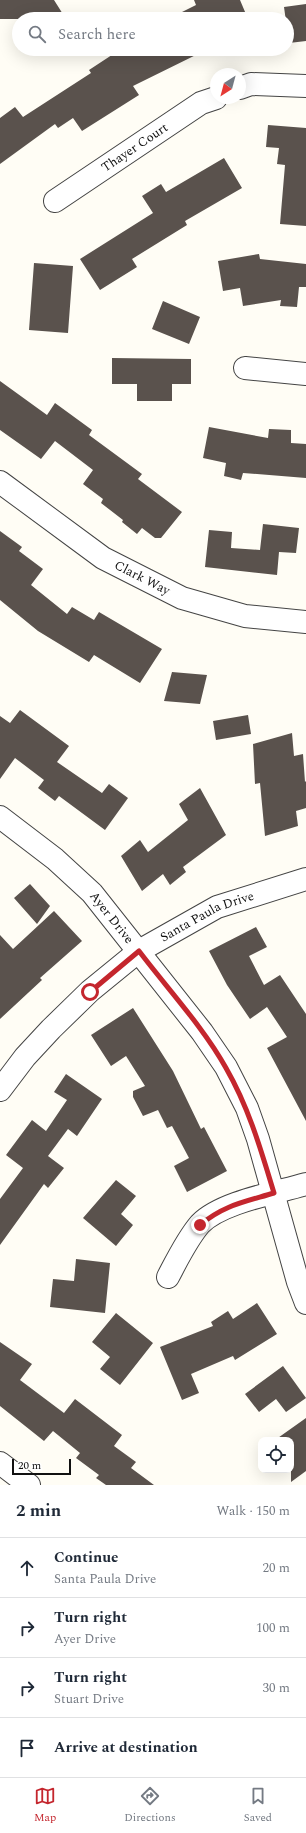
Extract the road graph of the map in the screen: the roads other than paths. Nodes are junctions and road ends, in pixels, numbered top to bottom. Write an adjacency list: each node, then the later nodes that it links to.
1 (246, 86): 2 (street)
2 (306, 86)
3 (210, 100): 4 (street, Thayer Court)
4 (55, 201)
5 (245, 368): 6 (street)
6 (306, 374)
7 (0, 482): 8 (street, Clark Way)
8 (306, 622)
9 (0, 818): 11 (street, Ayer Drive)
10 (306, 879): 11 (street, Santa Paula Drive)
11 (139, 951): 12 (street, Santa Paula Drive); 14 (street, Ayer Drive)
12 (0, 1090)
13 (306, 1184): 14 (street)
14 (274, 1193): 15 (street); 16 (street, Ayer Drive)
15 (168, 1277)
16 (306, 1303)

